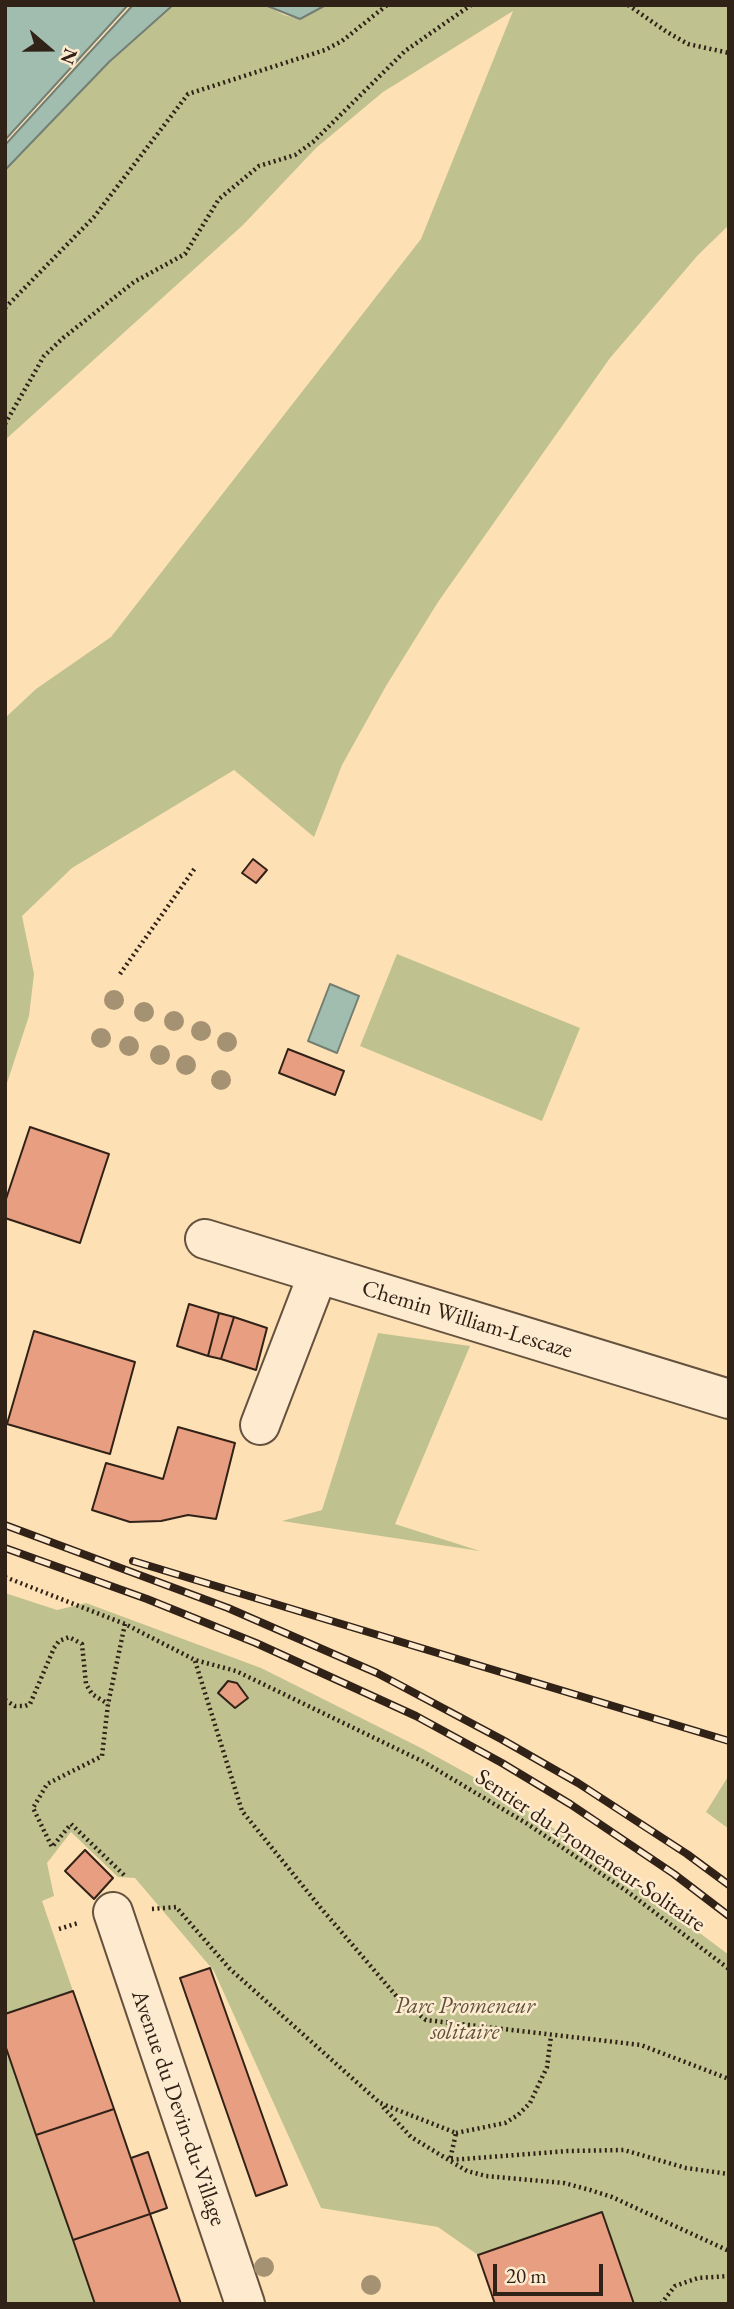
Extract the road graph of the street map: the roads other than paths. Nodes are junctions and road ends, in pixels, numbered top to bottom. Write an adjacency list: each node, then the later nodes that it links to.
1 (205, 1240): 2 (street, Chemin William-Lescaze)
2 (318, 1274): 3 (street, Chemin William-Lescaze); 4 (street)
3 (729, 1399)
4 (260, 1425)
5 (113, 1912): 6 (street, Avenue du Devin-du-Village)
6 (245, 2304)

